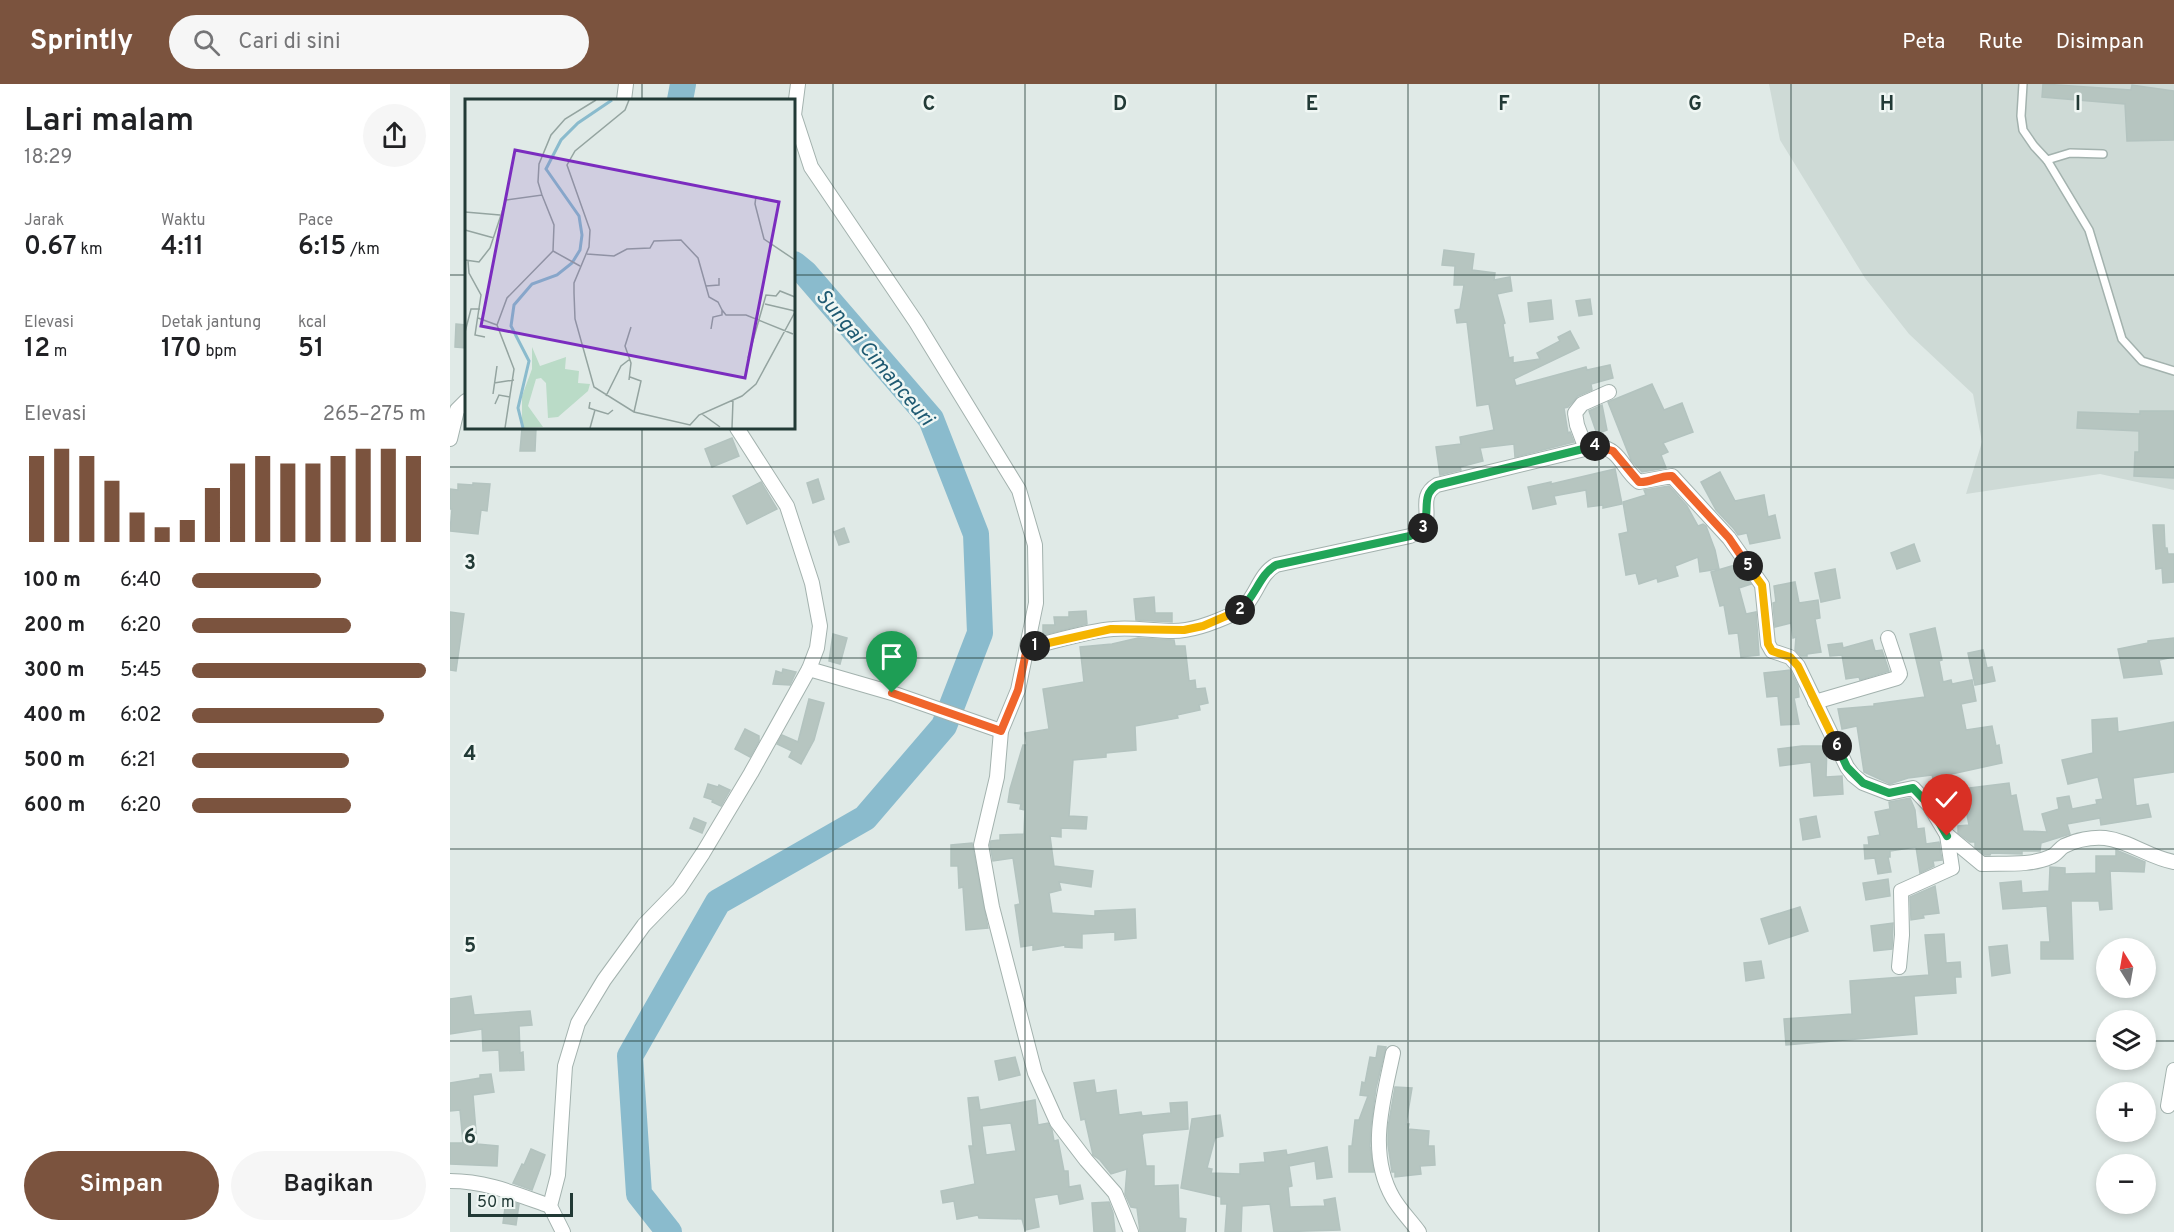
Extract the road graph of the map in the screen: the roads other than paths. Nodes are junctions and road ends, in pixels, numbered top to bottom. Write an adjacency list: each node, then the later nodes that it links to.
1 (626, 84): 4 (street)
2 (798, 84): 5 (street)
3 (2023, 84): 8 (lane)
4 (624, 99)
5 (795, 107)
6 (795, 118): 16 (street)
7 (2103, 154): 8 (lane)
8 (2047, 160): 9 (lane)
9 (2174, 371)
10 (1609, 393): 14 (street)
11 (465, 402): 13 (street)
12 (738, 429): 17 (street)
13 (450, 439)
14 (1586, 449): 16 (street); 18 (street)
15 (1888, 638): 18 (street)
16 (1027, 648): 19 (street)
17 (809, 669): 19 (street); 27 (street)
18 (1815, 702): 20 (street)
19 (995, 730): 29 (street)
20 (1947, 836): 21 (street); 22 (street)
21 (2174, 862)
22 (1899, 967)
23 (1393, 1053): 30 (street)
24 (2174, 1070): 25 (street)
25 (2168, 1106)
26 (450, 1181): 27 (street)
27 (550, 1206): 28 (street)
28 (563, 1232)
29 (1131, 1232)
30 (1419, 1232)

